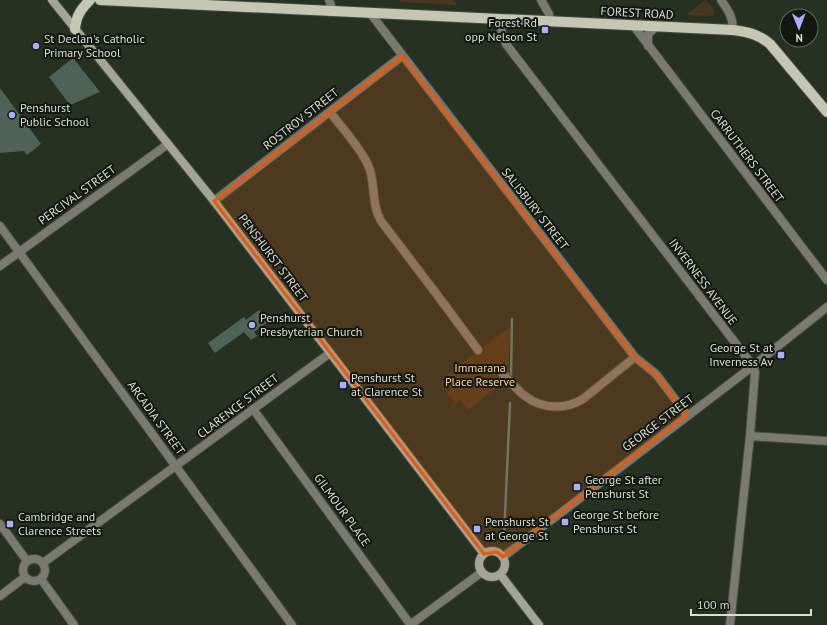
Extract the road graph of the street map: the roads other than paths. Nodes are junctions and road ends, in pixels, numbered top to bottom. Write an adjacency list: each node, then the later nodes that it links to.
1 (52, 0): 13 (main road, PENSHURST STREET)
2 (90, 0): 13 (main road)
3 (100, 0): 7 (main road, FOREST ROAD)
4 (329, 0): 7 (street)
5 (541, 0): 10 (street)
6 (721, 0): 14 (street)
7 (333, 11): 8 (main road, FOREST ROAD)
8 (370, 13): 9 (main road, FOREST ROAD); 16 (street, SALISBURY STREET)
9 (500, 20): 10 (main road, FOREST ROAD); 29 (street, INVERNESS AVENUE)
10 (550, 22): 11 (main road, FOREST ROAD)
11 (632, 26): 12 (main road, FOREST ROAD); 15 (street, CARRUTHERS STREET)
12 (656, 26): 14 (main road, FOREST ROAD); 15 (street)
13 (75, 29): 19 (main road, PENSHURST STREET)
14 (733, 30): 18 (main road, FOREST ROAD)
15 (648, 47): 24 (street, CARRUTHERS STREET)
16 (402, 56): 17 (street, ROSTROV STREET); 28 (street, SALISBURY STREET)
17 (330, 112): 20 (street, ROSTROV STREET); 26 (street)
18 (827, 112)
19 (168, 144): 20 (main road, PENSHURST STREET); 22 (street, PERCIVAL STREET)
20 (214, 201): 27 (main road, PENSHURST STREET)
21 (0, 226): 22 (street, ARCADIA STREET)
22 (19, 252): 23 (street, PERCIVAL STREET); 35 (street, ARCADIA STREET)
23 (0, 266)
24 (827, 280)
25 (827, 307): 29 (street, GEORGE STREET)
26 (478, 350)
27 (330, 353): 31 (street, CLARENCE STREET); 37 (main road, PENSHURST STREET)
28 (635, 357): 30 (street); 32 (street, SALISBURY STREET)
29 (753, 366): 32 (street, GEORGE STREET); 33 (street)
30 (503, 374)
31 (253, 409): 35 (street, CLARENCE STREET); 48 (street, GILMOUR PLACE)
32 (687, 415): 38 (street, GEORGE STREET)
33 (750, 436): 34 (street); 50 (street)
34 (827, 441)
35 (176, 467): 40 (street, CLARENCE STREET); 47 (street, ARCADIA STREET)
36 (0, 524): 39 (street)
37 (484, 554): 38 (main road); 41 (main road)
38 (503, 557): 42 (main road)
39 (27, 561): 40 (street); 43 (street)
40 (43, 564): 44 (street)
41 (482, 572): 42 (main road); 48 (street)
42 (500, 574): 49 (main road)
43 (25, 577): 44 (street); 45 (street)
44 (41, 579): 46 (street)
45 (0, 596)
46 (74, 625)
47 (292, 625)
48 (410, 625)
49 (539, 625)
50 (730, 625)

